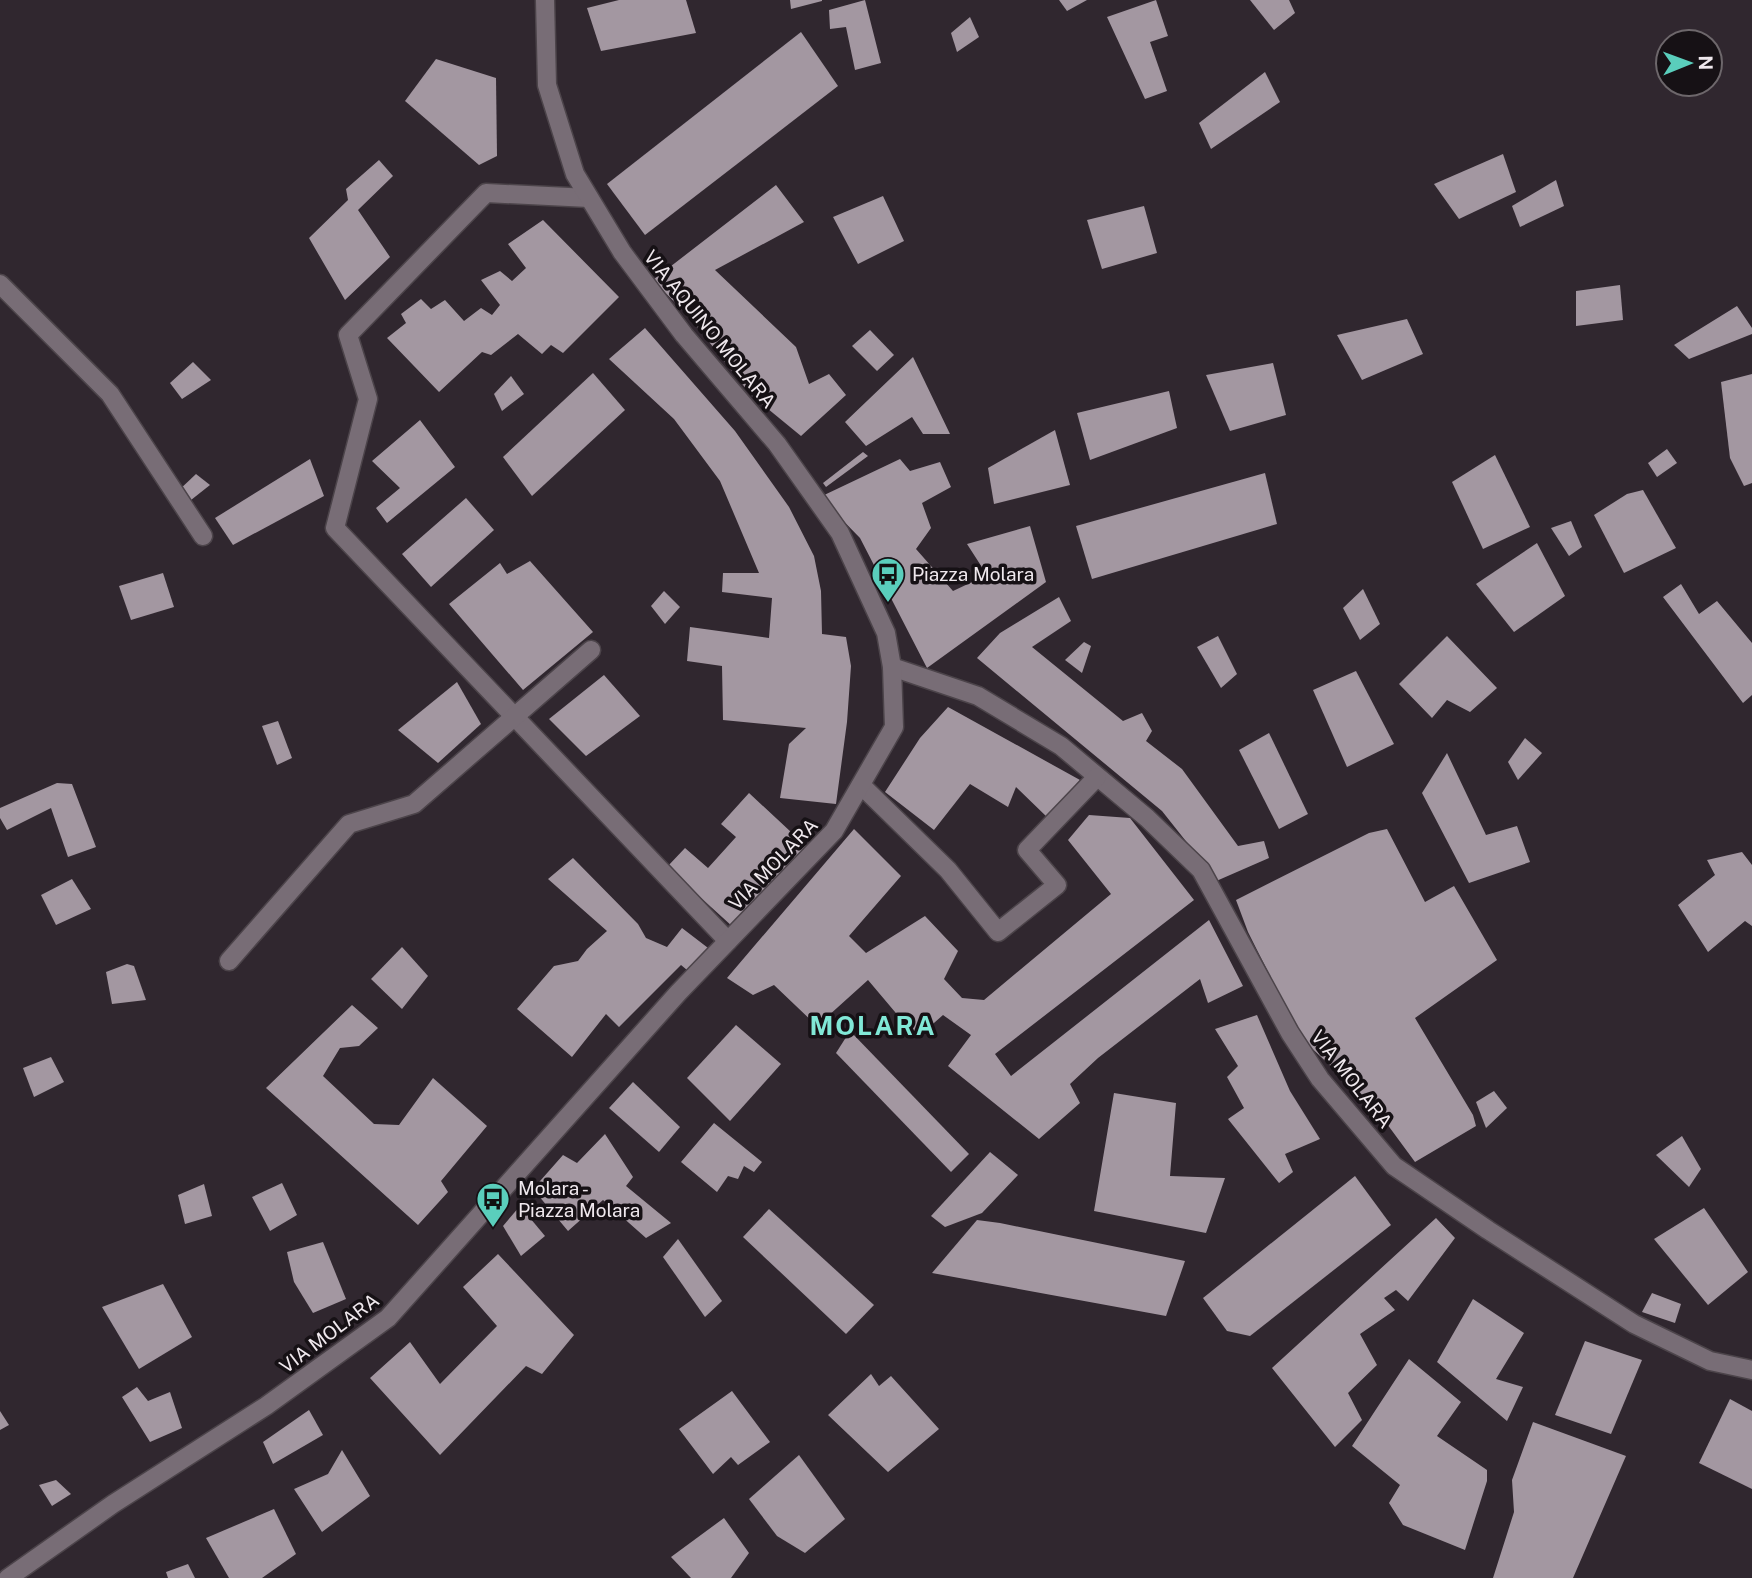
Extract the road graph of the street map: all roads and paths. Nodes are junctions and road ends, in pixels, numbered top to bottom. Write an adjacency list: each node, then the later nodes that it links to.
1 (545, 0): 2 (street, VIA AQUINO MOLARA)
2 (589, 198): 6 (street, VIA AQUINO MOLARA); 7 (street)
3 (0, 284): 4 (street)
4 (203, 536)
5 (592, 650): 7 (street)
6 (892, 667): 8 (street, VIA MOLARA); 9 (street, VIA MOLARA)
7 (515, 717): 10 (street); 11 (street)
8 (1097, 776): 9 (street); 12 (street, VIA MOLARA)
9 (861, 785): 10 (street, VIA MOLARA)
10 (728, 942): 13 (street, VIA MOLARA)
11 (229, 961)
12 (1752, 1370)
13 (8, 1578)

